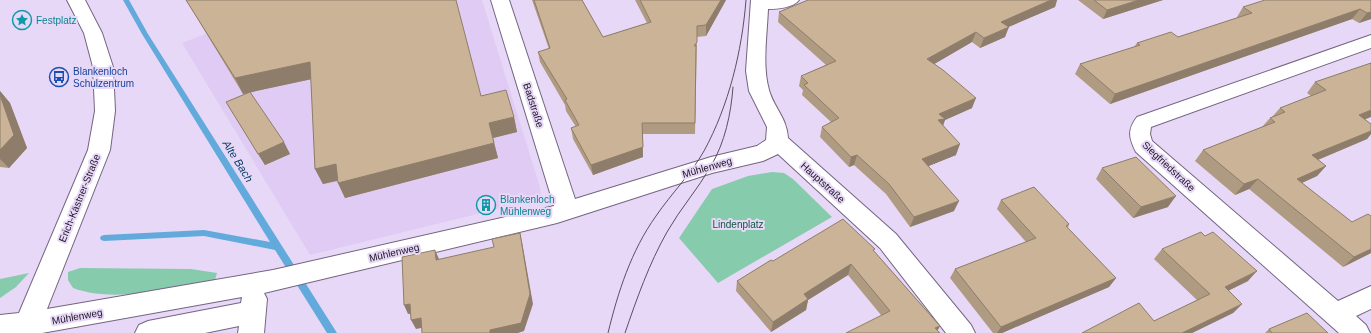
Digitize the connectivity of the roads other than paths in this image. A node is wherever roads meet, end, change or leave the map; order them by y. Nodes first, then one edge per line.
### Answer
1 (76, 0) edge
2 (500, 0) edge
3 (790, 0) edge
4 (761, 2) edge
5 (1371, 41) edge
6 (777, 141) junction
7 (568, 210) junction
8 (264, 282) junction
9 (1371, 297) edge
10 (1336, 314) junction
11 (252, 323) edge
12 (28, 324) junction
13 (0, 328) edge
14 (148, 333) edge
15 (962, 333) edge
16 (1357, 333) edge

1 - 12 street, Erich-Kästner-Straße
2 - 7 street, Badstraße
3 - 4 street
4 - 6 street
5 - 10 street, Siegfriedstraße
6 - 7 street, Mühlenweg
6 - 15 street, Hauptstraße
7 - 8 street, Mühlenweg
8 - 11 street
8 - 12 street, Mühlenweg
9 - 10 street
10 - 16 street, Siegfriedstraße
11 - 14 street
12 - 13 street, Mühlenweg

